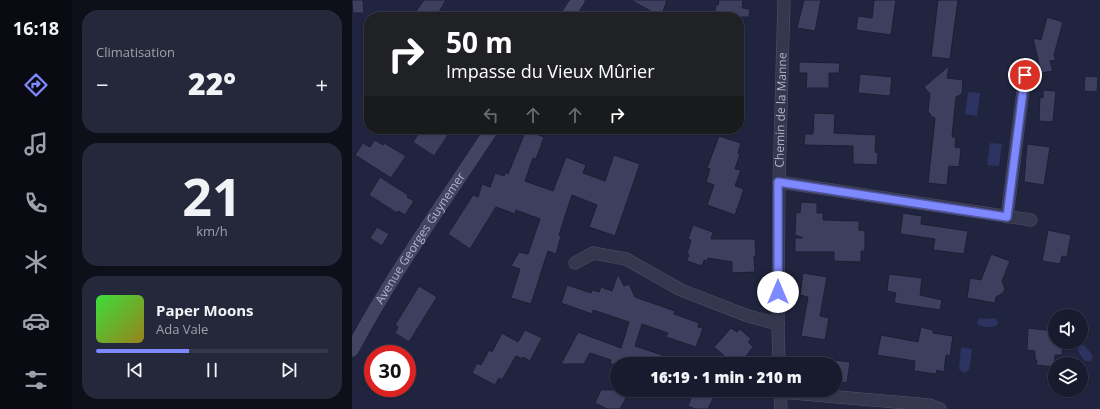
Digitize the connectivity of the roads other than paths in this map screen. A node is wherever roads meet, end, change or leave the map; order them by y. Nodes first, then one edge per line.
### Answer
1 (578, 0) edge
2 (784, 0) edge
3 (570, 12) edge
4 (1025, 75) dead end
5 (489, 134) edge
6 (778, 182) junction
7 (1007, 217) junction
8 (1031, 220) dead end
9 (575, 263) dead end
10 (778, 324) junction
11 (352, 350) edge
12 (779, 357) edge
13 (780, 397) edge
14 (842, 397) edge
15 (781, 409) edge
16 (940, 409) edge

1 - 3 main road
2 - 6 street, Chemin de la Manne
4 - 7 street
5 - 11 main road, Avenue Georges Guynemer
6 - 7 street
6 - 10 street, Chemin de la Manne
7 - 8 street
9 - 10 street
10 - 12 street, Chemin de la Manne
13 - 15 street
14 - 16 street

